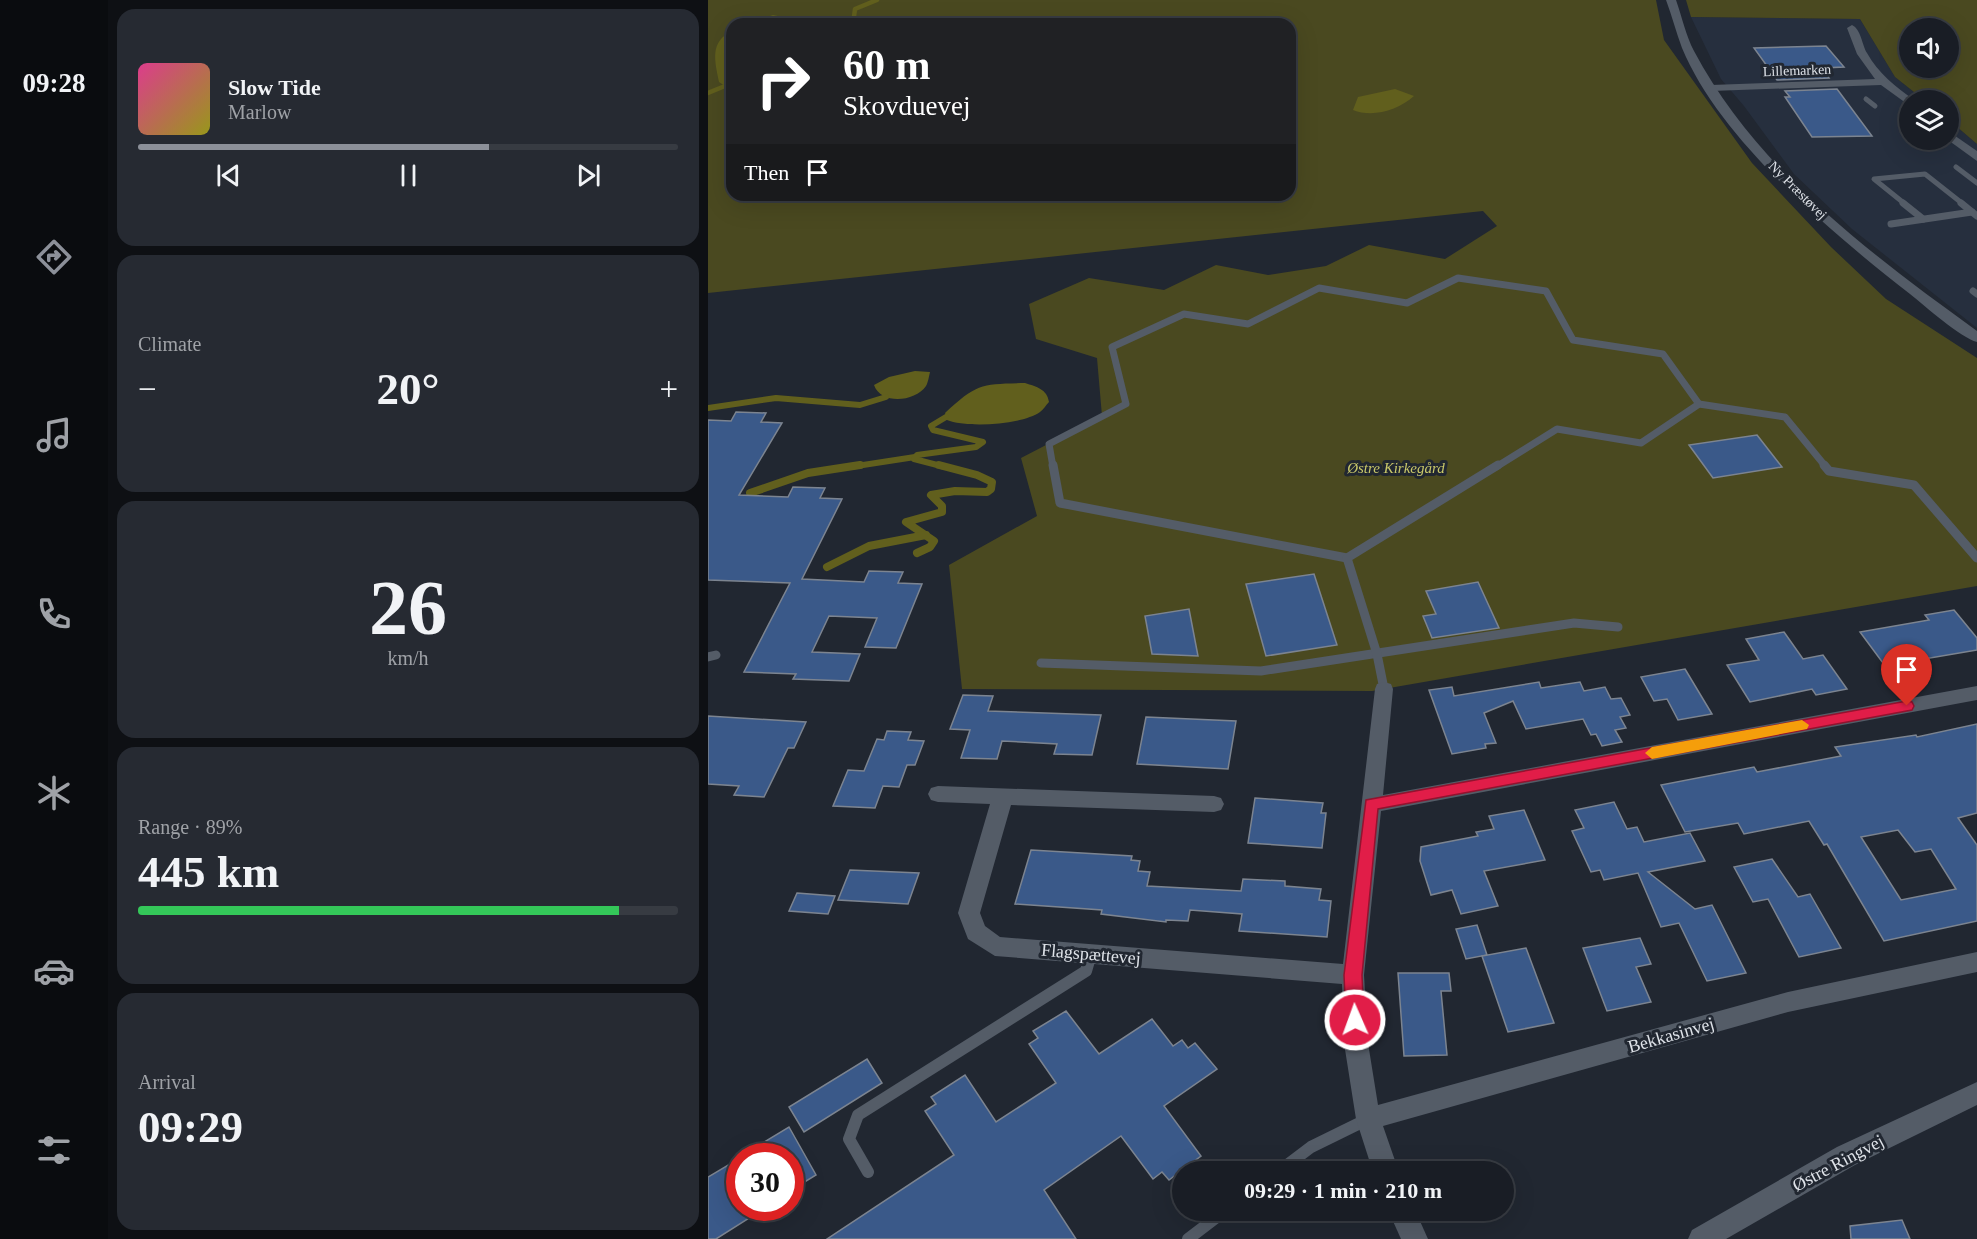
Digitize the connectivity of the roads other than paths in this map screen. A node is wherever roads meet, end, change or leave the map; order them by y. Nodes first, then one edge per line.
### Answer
1 (1671, 0) edge
2 (1852, 28) dead end
3 (1883, 82) junction
4 (1712, 88) junction
5 (1899, 94) edge
6 (1866, 99) dead end
7 (1875, 106) dead end
8 (1959, 143) edge
9 (1977, 157) edge
10 (1956, 167) dead end
11 (1977, 183) edge
12 (1975, 214) edge
13 (1923, 219) junction
14 (1891, 224) dead end
15 (1977, 338) edge
16 (1700, 404) junction
17 (1347, 558) junction
18 (1977, 558) edge
19 (1618, 627) dead end
20 (1377, 654) junction
21 (1041, 663) dead end
22 (1384, 689) joint
23 (1977, 693) edge
24 (938, 794) dead end
25 (1003, 796) junction
26 (1214, 804) dead end
27 (1371, 805) junction
28 (1091, 954) junction
29 (1977, 962) edge
30 (1353, 975) junction
31 (1977, 1093) edge
32 (1368, 1119) junction
33 (1293, 1161) edge
34 (1382, 1161) edge
35 (868, 1172) dead end
36 (1212, 1221) edge
37 (1406, 1221) edge
38 (1188, 1239) edge
39 (1415, 1239) edge
40 (1701, 1239) edge

1 - 4 street, Ny Præstøvej
2 - 3 street
3 - 4 street, Lillemarken
3 - 5 street
4 - 15 street, Ny Præstøvej
6 - 7 lane
8 - 9 street
10 - 11 lane
12 - 13 lane
12 - 13 lane
13 - 14 lane
16 - 17 lane
16 - 17 lane
16 - 18 lane
17 - 20 lane
19 - 20 lane
20 - 21 lane
20 - 22 lane
22 - 27 street
23 - 27 street
24 - 25 street
25 - 26 street
25 - 28 street, Flagspættevej
27 - 30 street
28 - 30 street, Flagspættevej
28 - 35 lane
29 - 32 street, Bekkasinvej
30 - 32 street
31 - 40 street, Østre Ringvej
32 - 33 lane
32 - 34 street
36 - 38 lane
37 - 39 street

